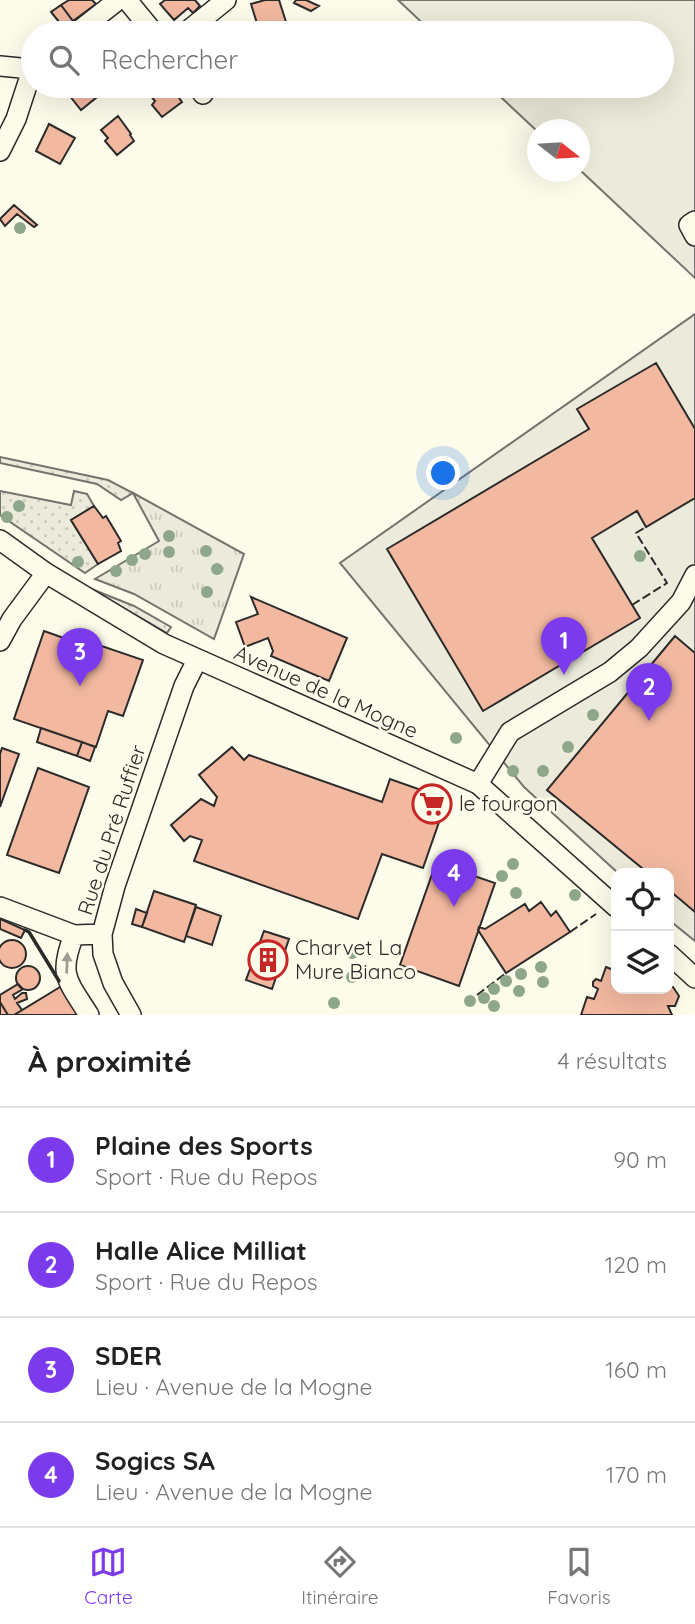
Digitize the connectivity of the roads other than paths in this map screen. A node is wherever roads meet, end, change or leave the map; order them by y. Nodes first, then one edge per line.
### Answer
1 (118, 0) edge
2 (127, 0) edge
3 (226, 0) edge
4 (91, 21) edge
5 (144, 21) edge
6 (199, 21) edge
7 (0, 66) edge
8 (21, 67) edge
9 (23, 98) edge
10 (0, 150) edge
11 (695, 221) edge
12 (695, 236) edge
13 (0, 540) edge
14 (46, 573) junction
15 (695, 575) edge
16 (0, 641) edge
17 (198, 660) junction
18 (478, 784) junction
19 (611, 903) edge
20 (0, 907) edge
21 (102, 934) junction
22 (74, 935) junction
23 (674, 959) edge
24 (695, 978) edge
25 (89, 1015) edge
26 (131, 1015) edge

1 - 4 street
2 - 5 street
3 - 6 street
7 - 8 street
9 - 10 street
11 - 12 street
13 - 14 street, Avenue de la Mogne
14 - 16 street
14 - 17 street, Avenue de la Mogne
15 - 18 street
17 - 18 street, Avenue de la Mogne
17 - 21 street, Rue du Pré Ruffier
18 - 19 street, Avenue de la Mogne
20 - 22 street
21 - 22 street
21 - 26 street, Rue du Pré Ruffier
25 -> 22 street
23 - 24 street

